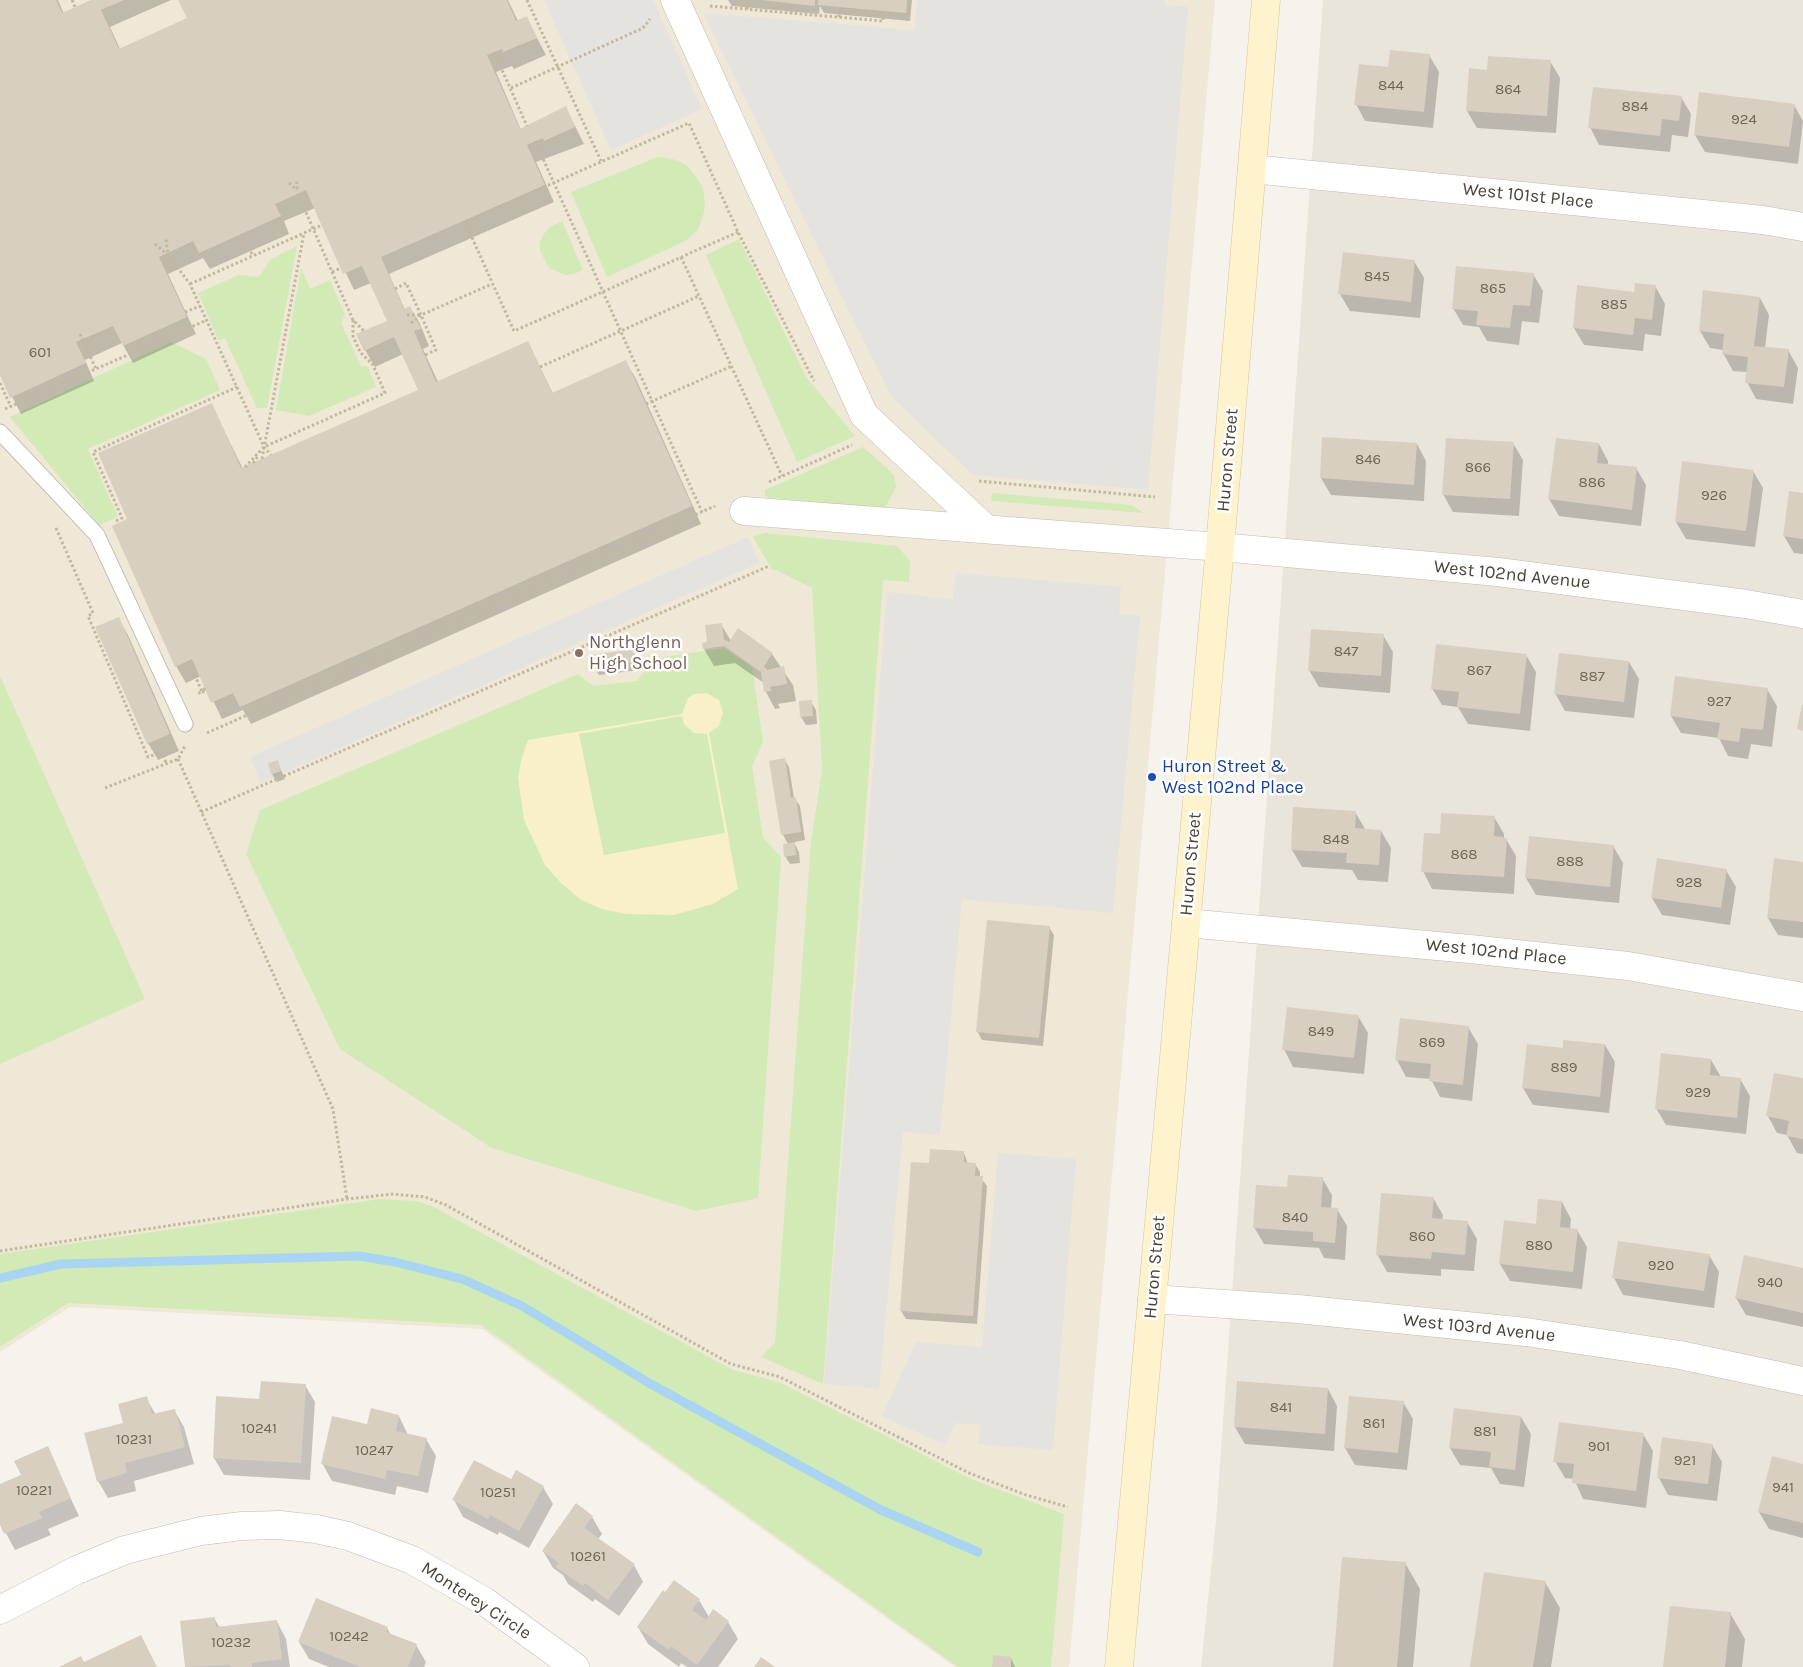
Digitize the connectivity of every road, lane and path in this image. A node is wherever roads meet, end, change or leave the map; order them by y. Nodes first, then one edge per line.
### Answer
1 (72, 0) edge
2 (527, 0) edge
3 (675, 0) edge
4 (748, 0) edge
5 (1266, 0) edge
6 (792, 4) dead end
7 (705, 5) dead end
8 (75, 7) dead end
9 (840, 7) dead end
10 (747, 10) junction
11 (884, 11) dead end
12 (791, 13) junction
13 (839, 18) junction
14 (643, 28) dead end
15 (494, 52) dead end
16 (558, 67) junction
17 (511, 88) junction
18 (527, 126) dead end
19 (535, 142) dead end
20 (601, 161) junction
21 (1252, 169) junction
22 (297, 180) dead end
23 (555, 182) junction
24 (289, 183) dead end
25 (298, 194) dead end
26 (322, 225) dead end
27 (1803, 227) edge
28 (314, 229) junction
29 (304, 233) junction
30 (242, 234) dead end
31 (166, 239) dead end
32 (155, 244) dead end
33 (168, 255) junction
34 (253, 256) junction
35 (681, 256) junction
36 (340, 268) dead end
37 (332, 272) junction
38 (190, 284) junction
39 (492, 284) junction
40 (395, 288) dead end
41 (603, 291) junction
42 (699, 296) junction
43 (200, 306) junction
44 (185, 312) dead end
45 (407, 315) dead end
46 (421, 315) junction
47 (207, 320) junction
48 (353, 320) junction
49 (410, 323) dead end
50 (114, 328) dead end
51 (364, 330) dead end
52 (621, 330) junction
53 (80, 334) dead end
54 (83, 342) junction
55 (370, 348) dead end
56 (425, 355) dead end
57 (373, 365) junction
58 (732, 366) junction
59 (540, 367) dead end
60 (96, 369) junction
61 (0, 383) edge
62 (237, 387) junction
63 (652, 401) junction
64 (646, 404) dead end
65 (11, 407) junction
66 (0, 411) edge
67 (0, 432) edge
68 (859, 442) dead end
69 (264, 447) junction
70 (271, 455) dead end
71 (262, 459) dead end
72 (680, 462) junction
73 (253, 463) dead end
74 (673, 464) dead end
75 (245, 467) dead end
76 (782, 476) junction
77 (971, 480) dead end
78 (765, 484) dead end
79 (1155, 497) dead end
80 (732, 508) joint
81 (702, 512) junction
82 (122, 515) dead end
83 (986, 530) junction
84 (93, 531) junction
85 (605, 545) dead end
86 (1220, 547) junction
87 (609, 554) junction
88 (769, 566) dead end
89 (534, 576) dead end
90 (538, 585) junction
91 (476, 602) dead end
92 (467, 606) dead end
93 (480, 611) junction
94 (1803, 614) edge
95 (471, 615) junction
96 (188, 661) dead end
97 (204, 690) dead end
98 (185, 724) dead end
99 (205, 733) dead end
100 (188, 741) dead end
101 (178, 759) junction
102 (166, 764) junction
103 (105, 788) dead end
104 (201, 812) junction
105 (1186, 923) junction
106 (1803, 997) edge
107 (347, 1199) junction
108 (0, 1251) edge
109 (1152, 1300) junction
110 (1803, 1381) edge
111 (1068, 1507) dead end
112 (0, 1610) edge
113 (575, 1667) edge
114 (1119, 1667) edge

1 - 8 path
2 - 16 path
3 - 83 street
4 - 10 path
5 - 21 main road, Huron Street
6 - 12 path
7 - 10 path
9 - 13 path
10 - 12 path
11 - 13 path
12 - 13 path
14 - 16 path
15 - 17 path
16 - 17 path
16 - 20 path
17 - 18 path
19 - 23 path
20 - 23 path
20 - 35 path
21 - 27 street, West 101st Place
21 - 86 main road, Huron Street
22 - 24 path
23 - 39 path
23 - 41 path
25 - 28 path
26 - 28 path
28 - 29 path
28 - 37 path
29 - 34 path
29 - 69 path
30 - 34 path
31 - 33 path
32 - 33 path
33 - 38 path
34 - 38 path
35 - 41 path
35 - 42 path
36 - 37 path
37 - 48 path
38 - 43 path
39 - 41 path
39 - 46 path
40 - 46 path
41 - 52 path
42 - 52 path
42 - 58 path
43 - 44 path
43 - 47 path
45 - 46 path
46 - 49 path
46 - 56 path
47 - 60 path
47 - 62 path
48 - 51 path
48 - 57 path
50 - 54 path
52 - 59 path
52 - 63 path
53 - 54 path
54 - 60 path
55 - 57 path
57 - 69 path
58 - 63 path
58 - 76 path
60 - 65 path
61 - 65 path
62 - 69 path
62 - 82 path
63 - 64 path
63 - 72 path
65 - 66 path
67 - 84 lane
68 - 76 path
69 - 70 path
69 - 71 path
69 - 73 path
69 - 75 path
72 - 74 path
72 - 81 path
76 - 78 path
77 - 79 path
80 - 81 path
80 - 83 street, West 102nd Avenue
81 - 87 path
83 - 86 street, West 102nd Avenue
84 - 98 lane
84 - 102 path
85 - 87 path
86 - 94 street, West 102nd Avenue
86 - 105 main road, Huron Street
87 - 90 path
88 - 104 path
89 - 90 path
90 - 93 path
91 - 93 path
92 - 95 path
93 - 95 path
95 - 99 path
96 - 97 path
100 - 101 path
101 - 102 path
101 - 104 path
102 - 103 path
104 - 107 path
105 - 106 street, West 102nd Place
105 - 109 main road, Huron Street
107 - 108 path
107 - 111 path
109 - 110 street, West 103rd Avenue
109 - 114 main road, Huron Street
112 - 113 street, Monterey Circle

